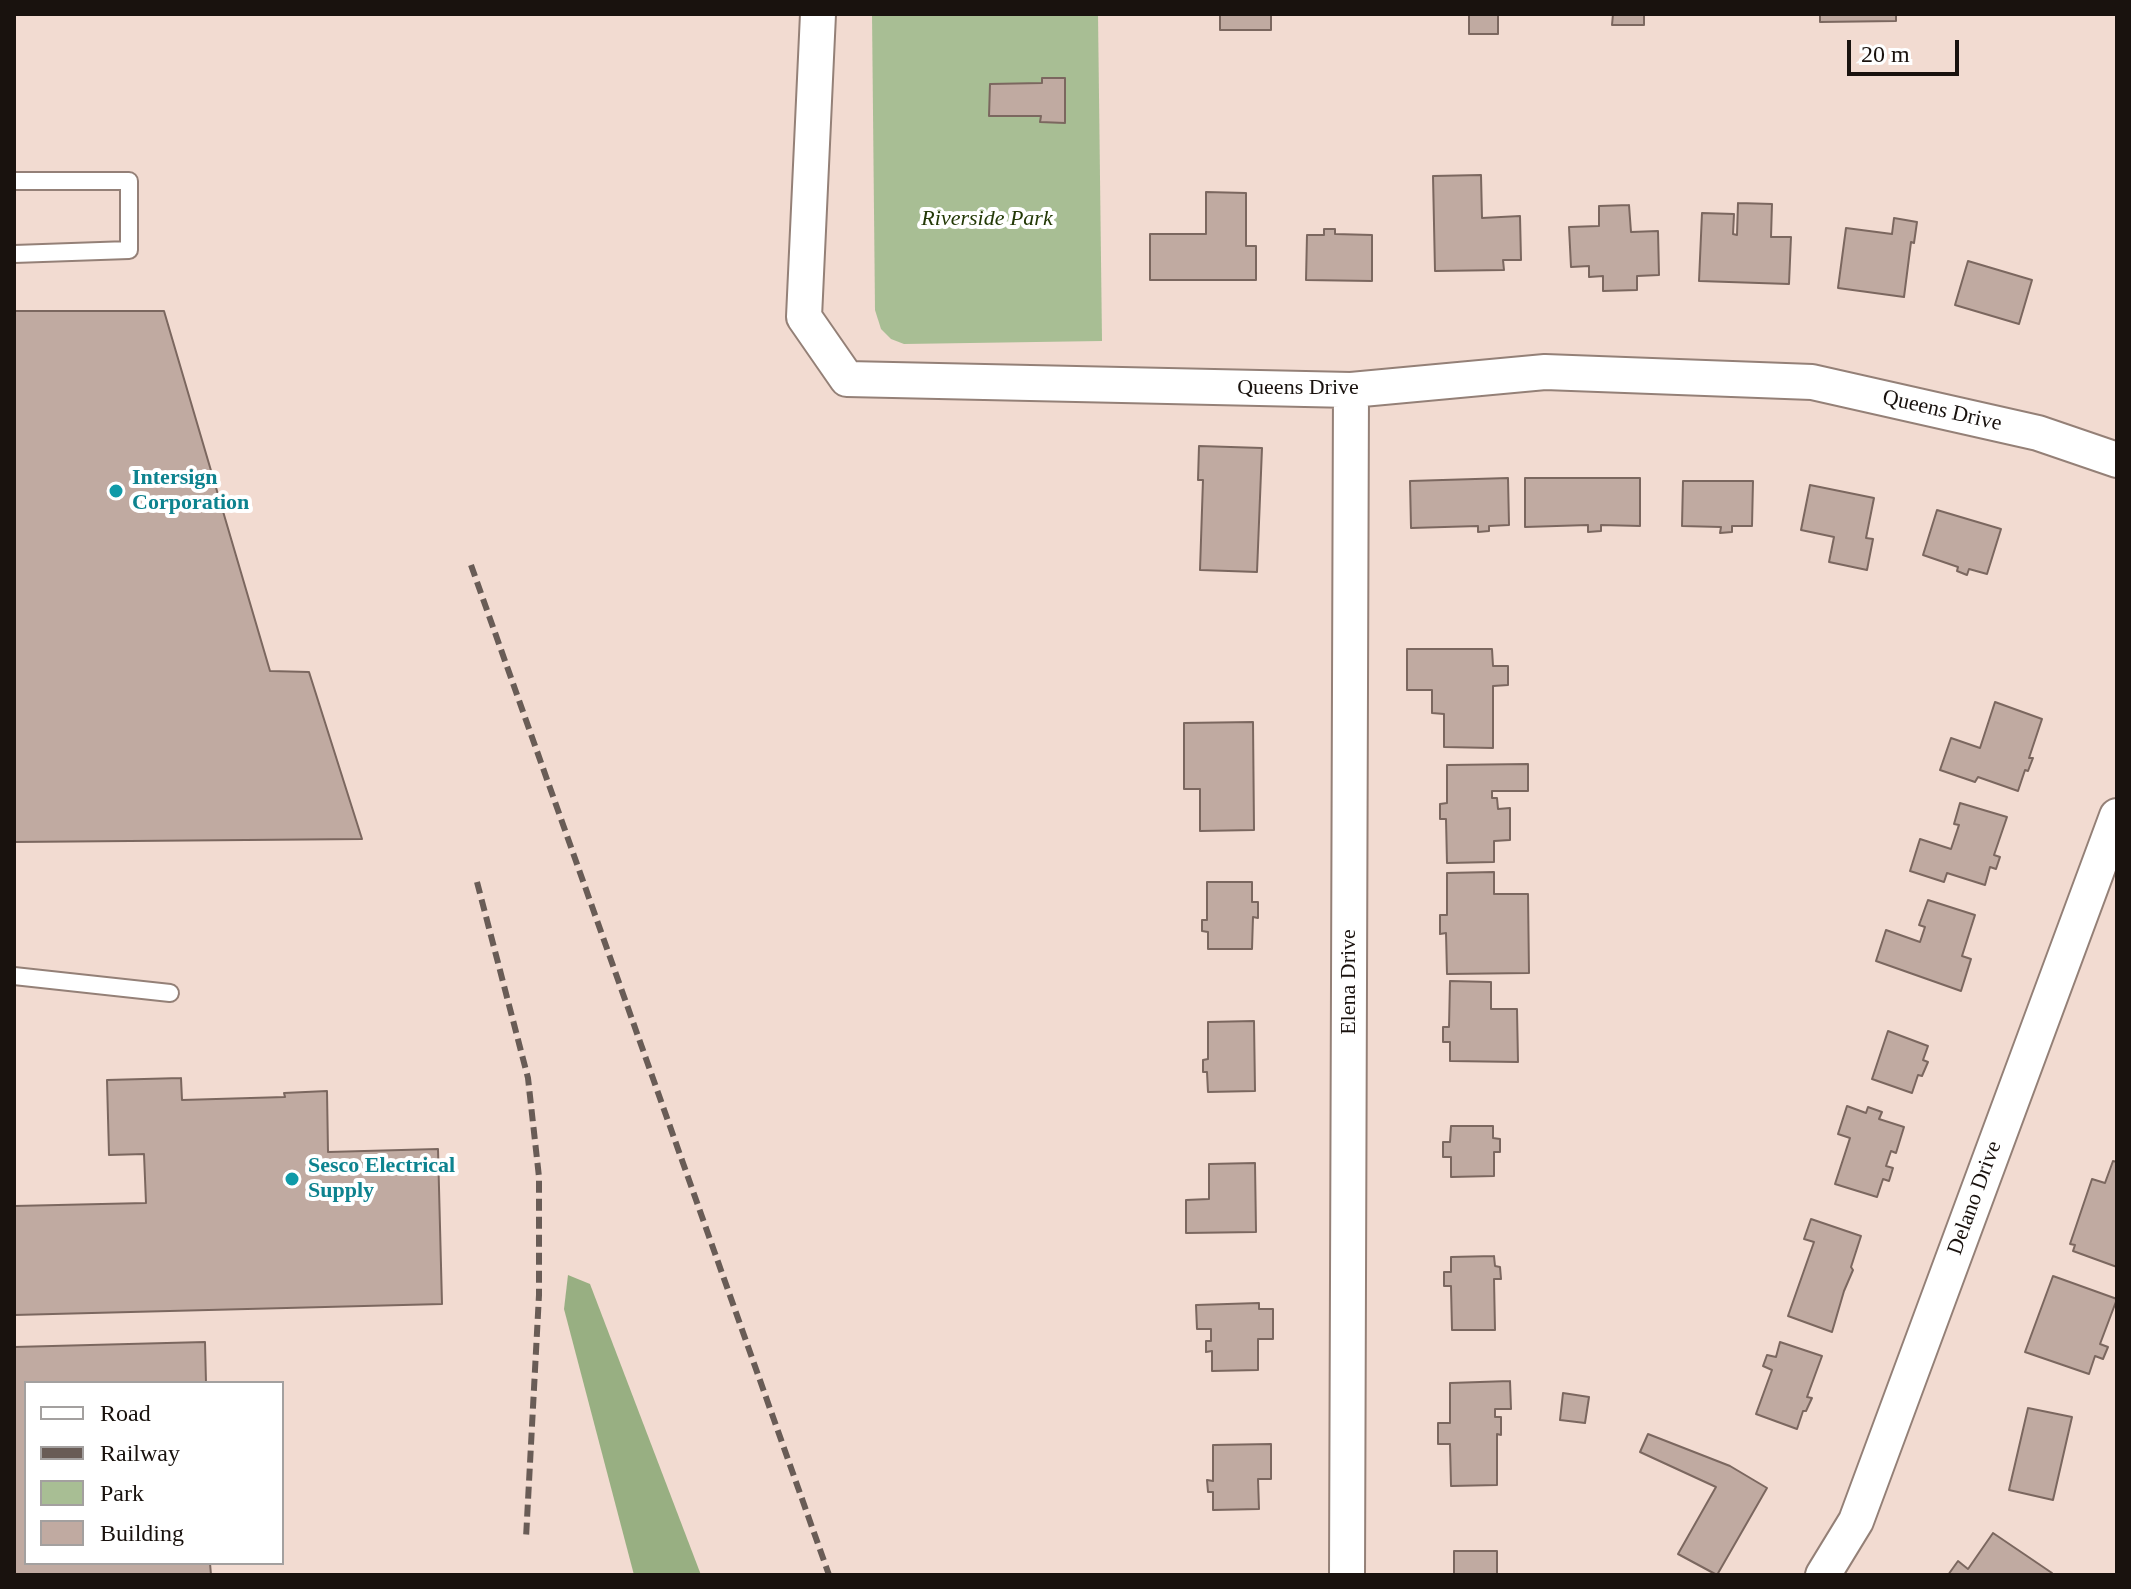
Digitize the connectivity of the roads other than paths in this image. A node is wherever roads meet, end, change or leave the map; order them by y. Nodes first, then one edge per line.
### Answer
1 (818, 14) edge
2 (14, 181) edge
3 (14, 254) edge
4 (1351, 390) junction
5 (2117, 460) edge
6 (2117, 816) edge
7 (14, 976) edge
8 (170, 993) dead end
9 (1347, 1575) edge
10 (1823, 1575) edge

1 - 4 street, Queens Drive
2 - 3 lane
4 - 5 street, Queens Drive
4 - 9 street, Elena Drive
6 - 10 street, Delano Drive
7 - 8 lane

